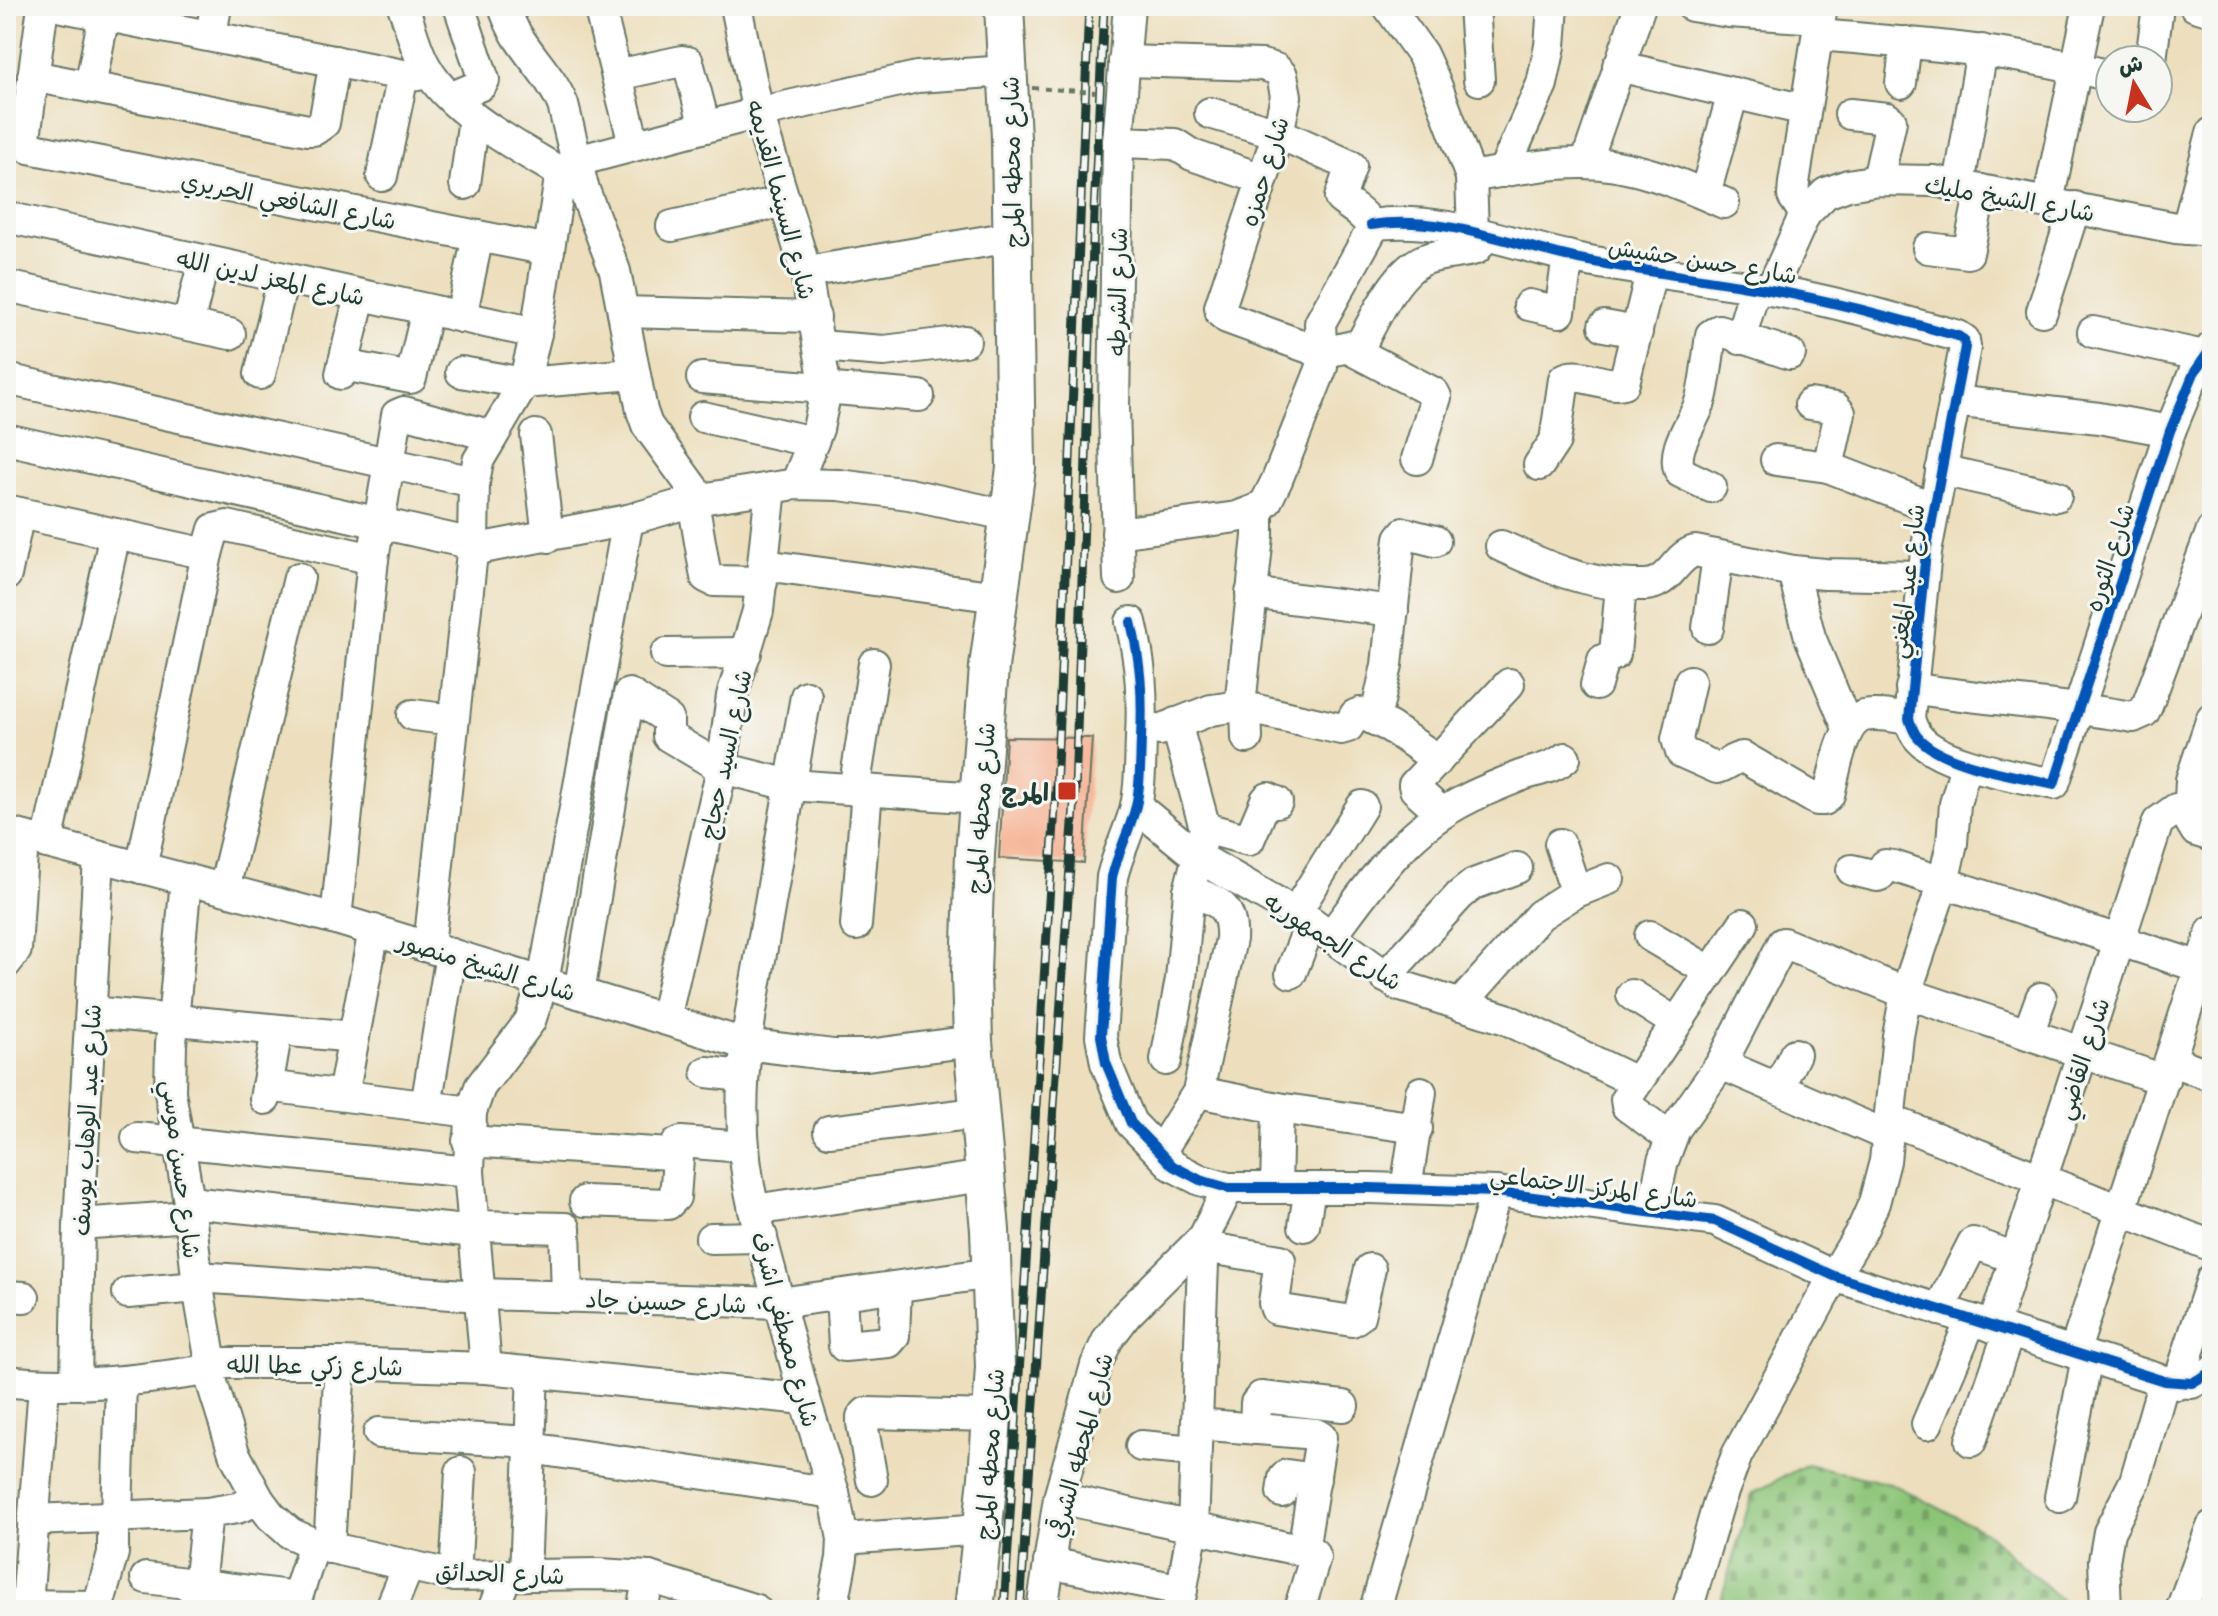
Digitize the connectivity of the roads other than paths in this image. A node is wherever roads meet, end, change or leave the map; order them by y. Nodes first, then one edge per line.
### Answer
1 (43, 6) edge
2 (58, 6) edge
3 (216, 6) edge
4 (403, 6) edge
5 (459, 6) edge
6 (504, 6) edge
7 (599, 6) edge
8 (736, 6) edge
9 (1004, 6) edge
10 (1129, 6) edge
11 (1388, 6) edge
12 (1474, 6) edge
13 (1553, 6) edge
14 (1692, 6) edge
15 (2089, 6) edge
16 (2158, 6) edge
17 (2195, 6) edge
18 (1630, 9) edge
19 (2212, 11) edge
20 (104, 15) junction
21 (1820, 19) edge
22 (211, 36) junction
23 (1906, 42) junction
24 (2153, 44) edge
25 (1982, 50) junction
26 (335, 61) junction
27 (1124, 61) junction
28 (1618, 66) junction
29 (2078, 67) junction
30 (414, 72) junction
31 (2094, 72) edge
32 (617, 75) junction
33 (33, 76) junction
34 (1020, 80) junction
35 (1479, 80) dead end
36 (1901, 83) dead end
37 (90, 87) junction
38 (1733, 93) junction
39 (452, 97) junction
40 (1805, 110) junction
41 (758, 113) junction
42 (1210, 113) dead end
43 (1850, 114) dead end
44 (474, 118) junction
45 (705, 127) junction
46 (1278, 133) junction
47 (2212, 133) edge
48 (1118, 142) junction
49 (634, 144) junction
50 (1586, 163) junction
51 (1503, 172) junction
52 (574, 174) junction
53 (382, 176) dead end
54 (1471, 177) junction
55 (1262, 179) junction
56 (1878, 180) junction
57 (465, 184) dead end
58 (1970, 187) junction
59 (785, 201) junction
60 (2062, 204) junction
61 (1805, 214) junction
62 (6, 217) edge
63 (1371, 225) junction
64 (672, 226) dead end
65 (2199, 230) edge
66 (1479, 234) junction
67 (478, 236) junction
68 (1011, 237) junction
69 (1928, 248) dead end
70 (549, 250) junction
71 (1568, 256) junction
72 (204, 261) junction
73 (806, 272) junction
74 (1651, 273) junction
75 (283, 279) junction
76 (6, 286) edge
77 (1763, 289) junction
78 (360, 296) junction
79 (1529, 305) dead end
80 (427, 310) junction
81 (2042, 311) dead end
82 (623, 312) junction
83 (461, 317) junction
84 (188, 324) junction
85 (1604, 326) dead end
86 (817, 331) junction
87 (1637, 332) junction
88 (2093, 332) dead end
89 (536, 333) junction
90 (230, 334) dead end
91 (1740, 339) junction
92 (965, 341) dead end
93 (1337, 351) junction
94 (2208, 352) edge
95 (1790, 354) dead end
96 (461, 372) dead end
97 (260, 374) dead end
98 (634, 374) junction
99 (702, 378) dead end
100 (6, 379) edge
101 (524, 383) junction
102 (826, 390) junction
103 (919, 396) dead end
104 (1954, 401) junction
105 (1810, 404) dead end
106 (703, 417) dead end
107 (2170, 431) junction
108 (536, 435) dead end
109 (492, 436) junction
110 (6, 439) edge
111 (813, 442) junction
112 (1417, 459) dead end
113 (1776, 460) dead end
114 (388, 462) junction
115 (1539, 465) dead end
116 (1828, 467) junction
117 (1941, 470) junction
118 (474, 482) junction
119 (783, 486) junction
120 (1711, 487) dead end
121 (2056, 496) dead end
122 (697, 500) junction
123 (1934, 508) junction
124 (1258, 509) junction
125 (13, 511) edge
126 (1011, 516) junction
127 (628, 520) junction
128 (377, 522) junction
129 (2212, 530) edge
130 (1117, 533) junction
131 (115, 534) junction
132 (548, 537) junction
133 (1435, 541) dead end
134 (1501, 546) dead end
135 (473, 547) junction
136 (207, 554) junction
137 (1718, 556) junction
138 (373, 559) junction
139 (1793, 571) junction
140 (763, 573) junction
141 (6, 575) edge
142 (1923, 576) junction
143 (299, 578) dead end
144 (1119, 578) dead end
145 (1621, 585) junction
146 (1251, 593) junction
147 (998, 597) junction
148 (1393, 611) junction
149 (1131, 622) dead end
150 (1708, 628) dead end
151 (746, 653) junction
152 (666, 654) dead end
153 (874, 664) dead end
154 (1690, 681) dead end
155 (1509, 684) dead end
156 (1596, 685) dead end
157 (1911, 688) junction
158 (806, 696) dead end
159 (1243, 707) junction
160 (2079, 707) junction
161 (413, 715) dead end
162 (2212, 718) edge
163 (1909, 719) junction
164 (453, 720) junction
165 (1375, 720) junction
166 (1176, 723) junction
167 (1848, 728) junction
168 (1247, 738) dead end
169 (1141, 739) junction
170 (1565, 758) dead end
171 (1438, 760) junction
172 (1966, 765) junction
173 (722, 768) junction
174 (790, 785) junction
175 (860, 790) junction
176 (979, 798) junction
177 (2197, 798) edge
178 (1277, 802) dead end
179 (1136, 806) junction
180 (1362, 806) dead end
181 (1442, 813) junction
182 (2212, 836) edge
183 (25, 838) edge
184 (1202, 842) junction
185 (1560, 844) dead end
186 (99, 857) junction
187 (141, 868) junction
188 (1517, 868) dead end
189 (1852, 870) dead end
190 (186, 879) junction
191 (1609, 879) dead end
192 (1943, 883) junction
193 (224, 889) junction
194 (1189, 891) junction
195 (1576, 892) junction
196 (336, 919) junction
197 (1313, 923) junction
198 (1743, 924) dead end
199 (856, 925) dead end
200 (374, 930) junction
201 (2212, 931) edge
202 (1650, 936) dead end
203 (2119, 940) junction
204 (440, 950) junction
205 (6, 963) edge
206 (2200, 967) junction
207 (1711, 972) junction
208 (1291, 973) dead end
209 (1385, 977) junction
210 (543, 982) junction
211 (579, 993) junction
212 (1906, 993) junction
213 (1632, 995) dead end
214 (2041, 998) dead end
215 (1460, 1005) junction
216 (91, 1012) junction
217 (665, 1019) junction
218 (174, 1020) junction
219 (1676, 1023) junction
220 (277, 1030) junction
221 (2028, 1034) junction
222 (354, 1037) junction
223 (973, 1041) junction
224 (745, 1044) junction
225 (2082, 1053) junction
226 (1795, 1054) dead end
227 (1166, 1060) dead end
228 (1721, 1064) junction
229 (2167, 1070) junction
230 (707, 1072) dead end
231 (742, 1076) junction
232 (2212, 1076) edge
233 (1636, 1082) junction
234 (1778, 1088) junction
235 (1198, 1092) junction
236 (1421, 1092) dead end
237 (343, 1095) junction
238 (426, 1106) junction
239 (1278, 1108) junction
240 (977, 1113) junction
241 (470, 1127) junction
242 (1417, 1128) junction
243 (1889, 1128) junction
244 (829, 1131) dead end
245 (137, 1138) dead end
246 (1671, 1138) junction
247 (178, 1140) junction
248 (743, 1147) junction
249 (1160, 1152) junction
250 (675, 1153) junction
251 (469, 1172) junction
252 (984, 1176) junction
253 (2042, 1181) junction
254 (1228, 1188) junction
255 (1276, 1188) junction
256 (1310, 1188) junction
257 (1406, 1189) junction
258 (1496, 1192) junction
259 (585, 1201) dead end
260 (190, 1209) junction
261 (2121, 1210) junction
262 (1652, 1211) junction
263 (79, 1224) junction
264 (758, 1224) junction
265 (1304, 1226) dead end
266 (475, 1229) junction
267 (711, 1238) dead end
268 (1204, 1242) junction
269 (2212, 1246) edge
270 (2016, 1258) junction
271 (1370, 1269) dead end
272 (992, 1273) junction
273 (1834, 1276) junction
274 (2212, 1279) edge
275 (197, 1282) junction
276 (896, 1287) junction
277 (128, 1293) dead end
278 (481, 1295) junction
279 (841, 1295) junction
280 (567, 1297) junction
281 (779, 1303) junction
282 (1939, 1310) junction
283 (1991, 1326) junction
284 (2081, 1355) junction
285 (340, 1363) junction
286 (209, 1367) junction
287 (486, 1368) junction
288 (2212, 1371) edge
289 (533, 1372) junction
290 (6, 1381) edge
291 (121, 1382) junction
292 (2171, 1382) junction
293 (76, 1384) junction
294 (44, 1386) junction
295 (805, 1399) junction
296 (1343, 1406) dead end
297 (993, 1416) junction
298 (1927, 1424) dead end
299 (1255, 1429) junction
300 (379, 1433) dead end
301 (1196, 1438) junction
302 (1971, 1441) dead end
303 (530, 1445) junction
304 (1141, 1446) dead end
305 (461, 1472) dead end
306 (1315, 1479) junction
307 (872, 1480) dead end
308 (1282, 1492) dead end
309 (834, 1493) junction
310 (2060, 1497) dead end
311 (1059, 1498) junction
312 (259, 1500) junction
313 (207, 1513) junction
314 (115, 1516) junction
315 (33, 1520) junction
316 (2212, 1526) edge
317 (1193, 1527) junction
318 (983, 1529) junction
319 (843, 1539) junction
320 (322, 1546) junction
321 (1303, 1551) junction
322 (1049, 1563) junction
323 (408, 1567) junction
324 (2204, 1569) edge
325 (516, 1575) junction
326 (455, 1576) junction
327 (649, 1577) junction
328 (146, 1578) dead end
329 (196, 1597) edge
330 (1180, 1600) edge
331 (295, 1604) edge
332 (17, 1606) edge
333 (98, 1608) edge
334 (752, 1609) edge
335 (390, 1610) edge
336 (493, 1610) edge
337 (642, 1610) edge
338 (832, 1610) edge
339 (974, 1610) edge
340 (1042, 1610) edge
341 (1299, 1610) edge
342 (1375, 1610) edge
343 (1687, 1610) edge
344 (2106, 1610) edge
345 (2181, 1610) edge

1 - 33 street
2 - 20 street
3 - 22 street
4 - 30 street
5 - 39 street
6 - 52 street
7 - 32 street
8 - 41 street, شارع السينما القديمه
9 - 34 main road, شارع محطه المرج
10 - 27 street, شارع الشرطه
11 - 54 street
12 - 35 street
13 - 51 street
14 - 21 street
15 - 29 street
16 - 24 street
17 - 19 street
18 - 28 street
20 - 22 street
20 - 37 street
21 - 23 street
21 - 40 street
22 - 26 street
23 - 25 street
23 - 36 street
25 - 29 street
25 - 58 street
26 - 30 street
26 - 37 street
27 - 46 street, شارع حمزه
27 - 48 street, شارع الشرطه
28 - 38 street
28 - 50 street
29 - 31 street
29 - 60 street
30 - 39 street
30 - 53 street
32 - 45 street
32 - 49 street
33 - 37 street
33 - 67 street, شارع الشافعي الحريري
34 - 41 street
34 - 68 main road, شارع محطه المرج
38 - 40 street
38 - 50 street
39 - 44 street
40 - 61 street
41 - 45 street
41 - 59 street, شارع السينما القديمه
42 - 46 street
43 - 56 street
44 - 52 street
44 - 57 street
45 - 49 street
46 - 55 street, شارع حمزه
46 - 63 street
47 - 65 street
48 - 55 street
48 - 130 street, شارع الشرطه
49 - 52 street
50 - 51 street
51 - 54 street
52 - 70 street
52 - 82 street
54 - 66 street
55 - 93 street, شارع حمزه
56 - 58 street, شارع الشيخ مليك
56 - 61 street, شارع الشيخ مليك
58 - 60 street, شارع الشيخ مليك
58 - 69 street
59 - 64 street
59 - 73 street, شارع السينما القديمه
60 - 65 street, شارع الشيخ مليك
60 - 81 street
61 - 77 street, شارع الشيخ مليك
62 - 72 street, شارع المعز لدين الله
63 - 66 street, شارع حسن حشيش
63 - 93 street
66 - 71 street, شارع حسن حشيش
66 - 93 street
67 - 70 street, شارع الشافعي الحريري
67 - 83 street
68 - 73 street
68 - 126 main road, شارع محطه المرج
70 - 89 street
71 - 74 street, شارع حسن حشيش
71 - 79 street
72 - 75 street, شارع المعز لدين الله
72 - 84 street
73 - 86 street, شارع السينما القديمه
74 - 77 street, شارع حسن حشيش
74 - 87 street
75 - 78 street, شارع المعز لدين الله
75 - 97 street
76 - 84 street
77 - 91 street, شارع الشيخ مليك
77 - 104 street, شارع حسن حشيش
78 - 80 street, شارع المعز لدين الله
78 - 80 street
80 - 83 street, شارع المعز لدين الله
82 - 86 street
82 - 98 street
83 - 89 street, شارع المعز لدين الله
84 - 90 street
85 - 87 street
86 - 92 street
86 - 102 street, شارع السينما القديمه
87 - 115 street
88 - 94 street
89 - 101 street
91 - 95 street
91 - 120 street
93 - 112 street
93 - 124 street
94 - 107 street, شارع الثوره
96 - 101 street
98 - 101 street
98 - 122 street
99 - 102 street
100 - 114 street
101 - 109 street
102 - 103 street
102 - 111 street, شارع السينما القديمه
104 - 107 street
104 - 117 street, شارع عبد المغني
105 - 116 street
106 - 111 street
107 - 160 street, شارع الثوره
108 - 132 street
109 - 114 street
109 - 118 street
110 - 128 street
111 - 119 street, شارع السينما القديمه
113 - 116 street
114 - 118 street
114 - 128 street
116 - 123 street
117 - 121 street
117 - 123 street, شارع عبد المغني
118 - 135 street
119 - 122 street
119 - 126 street
119 - 140 street, شارع السيد حجاج
122 - 127 street
122 - 140 street
123 - 142 street, شارع عبد المغني
124 - 130 street
124 - 146 street
125 - 131 street
125 - 141 street
126 - 147 main road, شارع محطه المرج
127 - 132 street
127 - 210 street
128 - 135 street
128 - 138 street
129 - 160 street
130 - 144 street, شارع الشرطه
131 - 136 street
131 - 183 street
132 - 135 street
133 - 148 street
134 - 145 street
135 - 164 street
136 - 138 street
136 - 187 street
137 - 139 street
137 - 145 street
137 - 150 street
138 - 196 street
139 - 142 street
139 - 167 street
140 - 147 street
140 - 151 street, شارع السيد حجاج
142 - 157 street, شارع عبد المغني
143 - 193 street
145 - 156 street
146 - 148 street
146 - 159 street
147 - 176 main road, شارع محطه المرج
148 - 165 street
149 - 169 street
151 - 152 street
151 - 173 street, شارع السيد حجاج
153 - 175 street
154 - 167 street
155 - 171 street
157 - 160 street
157 - 163 street, شارع عبد المغني
158 - 174 street, شارع مصطفي اشرف
159 - 165 street
159 - 166 street
159 - 168 street
160 - 172 street, شارع الثوره
161 - 164 street
162 - 177 street
163 - 167 street
163 - 172 street
164 - 204 street
165 - 171 street
166 - 169 street
166 - 184 street
169 - 179 street
170 - 181 street
171 - 181 street
172 - 192 street
173 - 174 street
173 - 211 street
173 - 217 street, شارع السيد حجاج
174 - 175 street
174 - 224 street, شارع مصطفي اشرف
175 - 176 street
175 - 199 street
176 - 223 main road, شارع محطه المرج
177 - 182 street
177 - 203 street, شارع القاضي
178 - 184 street
179 - 184 street, شارع الجمهوريه
179 - 249 street
180 - 197 street
181 - 197 street
183 - 186 street, شارع الشيخ منصور
183 - 205 street
184 - 194 street
184 - 197 street, شارع الجمهوريه
185 - 195 street
186 - 187 street, شارع الشيخ منصور
186 - 216 street, شارع عبد الوهاب يوسف
187 - 190 street, شارع الشيخ منصور
188 - 209 street
189 - 192 street
190 - 193 street, شارع الشيخ منصور
190 - 218 street, شارع حسن موسي
191 - 195 street
192 - 203 street
192 - 212 street
193 - 196 street, شارع الشيخ منصور
194 - 227 street
194 - 235 street
195 - 215 street
196 - 200 street, شارع الشيخ منصور
197 - 208 street
197 - 209 street, شارع الجمهوريه
198 - 207 street
200 - 204 street, شارع الشيخ منصور
200 - 222 street
201 - 206 street
202 - 207 street
203 - 206 street
203 - 225 street, شارع القاضي
204 - 210 street, شارع الشيخ منصور
204 - 238 street
206 - 229 street
207 - 219 street
209 - 215 street, شارع الجمهوريه
210 - 211 street, شارع الشيخ منصور
210 - 241 street
211 - 217 street, شارع الشيخ منصور
212 - 221 street
212 - 228 street
212 - 243 street
213 - 219 street
214 - 221 street
215 - 233 street, شارع الجمهوريه
216 - 218 street
216 - 263 street, شارع عبد الوهاب يوسف
217 - 224 street, شارع الشيخ منصور
218 - 220 street
218 - 247 street, شارع حسن موسي
219 - 233 street
220 - 222 street
220 - 237 street
221 - 225 street
222 - 237 street
223 - 224 street, شارع الشيخ منصور
223 - 240 main road, شارع محطه المرج
224 - 231 street, شارع مصطفي اشرف
225 - 229 street
225 - 253 street, شارع القاضي
226 - 234 street
228 - 234 street
228 - 246 street
229 - 232 street
229 - 261 street
230 - 231 street
231 - 248 street, شارع مصطفي اشرف
233 - 246 street
234 - 243 street
235 - 239 street
235 - 249 street
236 - 242 street
237 - 238 street
238 - 241 street
239 - 242 street
239 - 255 street
240 - 244 street
240 - 252 main road, شارع محطه المرج
241 - 250 street
241 - 251 street
242 - 257 street
243 - 253 street
243 - 273 street
245 - 247 street
246 - 262 street
247 - 251 street
247 - 260 street, شارع حسن موسي
248 - 250 street
248 - 264 street, شارع مصطفي اشرف
249 - 254 street
250 - 259 street
251 - 266 street
252 - 264 street
252 - 272 main road, شارع محطه المرج
253 - 261 street
253 - 270 street, شارع القاضي
254 - 255 street, شارع المركز الاجتماعي
254 - 268 street, شارع المحطه الشرقي
255 - 256 street, شارع المركز الاجتماعي
256 - 257 street, شارع المركز الاجتماعي
256 - 265 street
257 - 258 street, شارع المركز الاجتماعي
258 - 262 street, شارع المركز الاجتماعي
258 - 342 street
260 - 263 street
260 - 266 street
260 - 275 street, شارع حسن موسي
261 - 269 street
261 - 284 street
262 - 273 street, شارع المركز الاجتماعي
263 - 293 street, شارع عبد الوهاب يوسف
264 - 267 street
264 - 281 street, شارع مصطفي اشرف
266 - 278 street
266 - 280 street
268 - 271 street
268 - 301 street
268 - 311 street, شارع المحطه الشرقي
270 - 282 street
270 - 283 street, شارع القاضي
272 - 276 street, شارع حسين جاد
272 - 297 main road, شارع محطه المرج
273 - 282 street, شارع المركز الاجتماعي
273 - 343 street
274 - 292 street
275 - 277 street, شارع حسين جاد
275 - 278 street, شارع حسين جاد
275 - 286 street, شارع حسن موسي
276 - 279 street, شارع حسين جاد
276 - 279 street
278 - 280 street, شارع حسين جاد
278 - 287 street
279 - 281 street, شارع حسين جاد
280 - 281 street, شارع حسين جاد
281 - 295 street, شارع مصطفي اشرف
282 - 283 street, شارع المركز الاجتماعي
283 - 284 street, شارع المركز الاجتماعي
283 - 298 street
283 - 302 street
284 - 292 street, شارع المركز الاجتماعي
284 - 310 street
285 - 286 street, شارع زكي عطا الله
285 - 287 street, شارع زكي عطا الله
285 - 320 street
286 - 291 street, شارع زكي عطا الله
286 - 312 street, شارع الحدائق
287 - 289 street, شارع زكي عطا الله
288 - 292 street
289 - 295 street, شارع زكي عطا الله
289 - 303 street
290 - 294 street, شارع زكي عطا الله
291 - 293 street, شارع زكي عطا الله
291 - 314 street
292 - 344 street
293 - 294 street, شارع زكي عطا الله
294 - 315 street
295 - 309 street, شارع مصطفي اشرف
296 - 299 street
297 - 307 street
297 - 318 main road, شارع محطه المرج
299 - 301 street
299 - 306 street
300 - 303 street
301 - 304 street
301 - 317 street
303 - 309 street
303 - 325 street
305 - 326 street
306 - 308 street
306 - 321 street
309 - 319 street, شارع مصطفي اشرف
311 - 317 street
311 - 322 street, شارع المحطه الشرقي
312 - 313 street
312 - 320 street, شارع الحدائق
313 - 314 street
313 - 329 street
314 - 315 street
314 - 333 street
315 - 332 street
316 - 324 street
317 - 321 street
317 - 330 street
318 - 319 street
318 - 339 main road, شارع محطه المرج
319 - 338 street, شارع مصطفي اشرف
320 - 323 street, شارع الحدائق
320 - 331 street
321 - 341 street
322 - 330 street
322 - 340 street, شارع المحطه الشرقي
323 - 326 street, شارع الحدائق
323 - 335 street
324 - 345 street
325 - 326 street, شارع الحدائق
325 - 327 street, شارع الحدائق
325 - 336 street
327 - 334 street, شارع الحدائق
327 - 337 street
328 - 329 street
329 - 331 street
332 - 333 street

